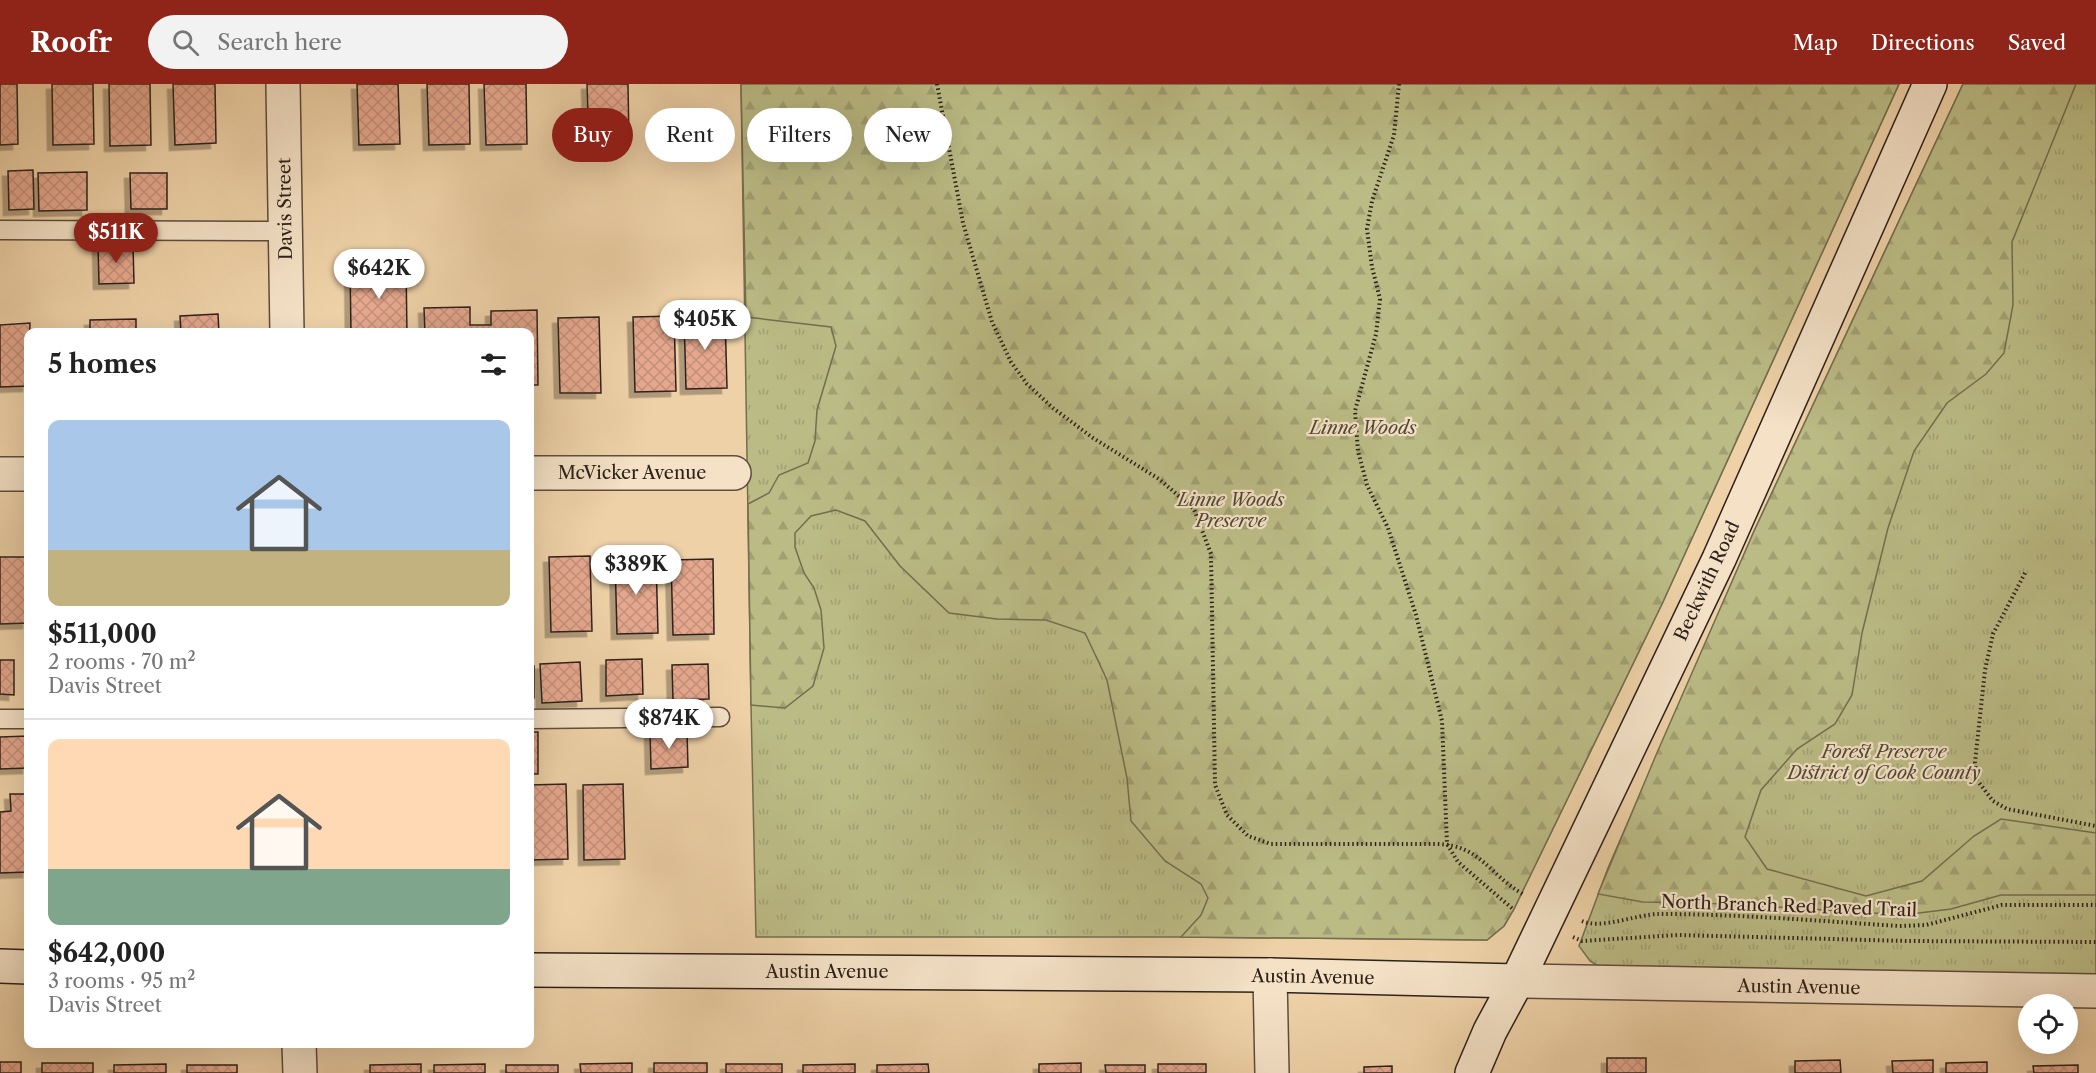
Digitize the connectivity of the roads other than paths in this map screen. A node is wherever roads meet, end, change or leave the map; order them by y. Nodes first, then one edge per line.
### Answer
1 (283, 84) edge
2 (1930, 84) edge
3 (0, 230) edge
4 (286, 231) junction
5 (287, 328) edge
6 (534, 473) edge
7 (734, 473) dead end
8 (0, 474) edge
9 (24, 474) edge
10 (720, 717) dead end
11 (0, 719) edge
12 (24, 719) edge
13 (534, 719) edge
14 (0, 966) edge
15 (24, 967) edge
16 (534, 970) edge
17 (1270, 975) junction
18 (1517, 981) junction
19 (2096, 991) edge
20 (299, 1048) edge
21 (300, 1073) edge
22 (1272, 1073) edge
23 (1472, 1073) edge

1 - 4 street, Davis Street
2 - 18 street, Beckwith Road
3 - 4 lane
4 - 5 street, Davis Street
6 - 7 street, McVicker Avenue
8 - 9 street
10 - 13 lane
11 - 12 lane
14 - 15 street
16 - 17 street, Austin Avenue
17 - 18 street, Austin Avenue
17 - 22 street
18 - 19 street, Austin Avenue
18 - 23 street, Beckwith Road
20 - 21 street

